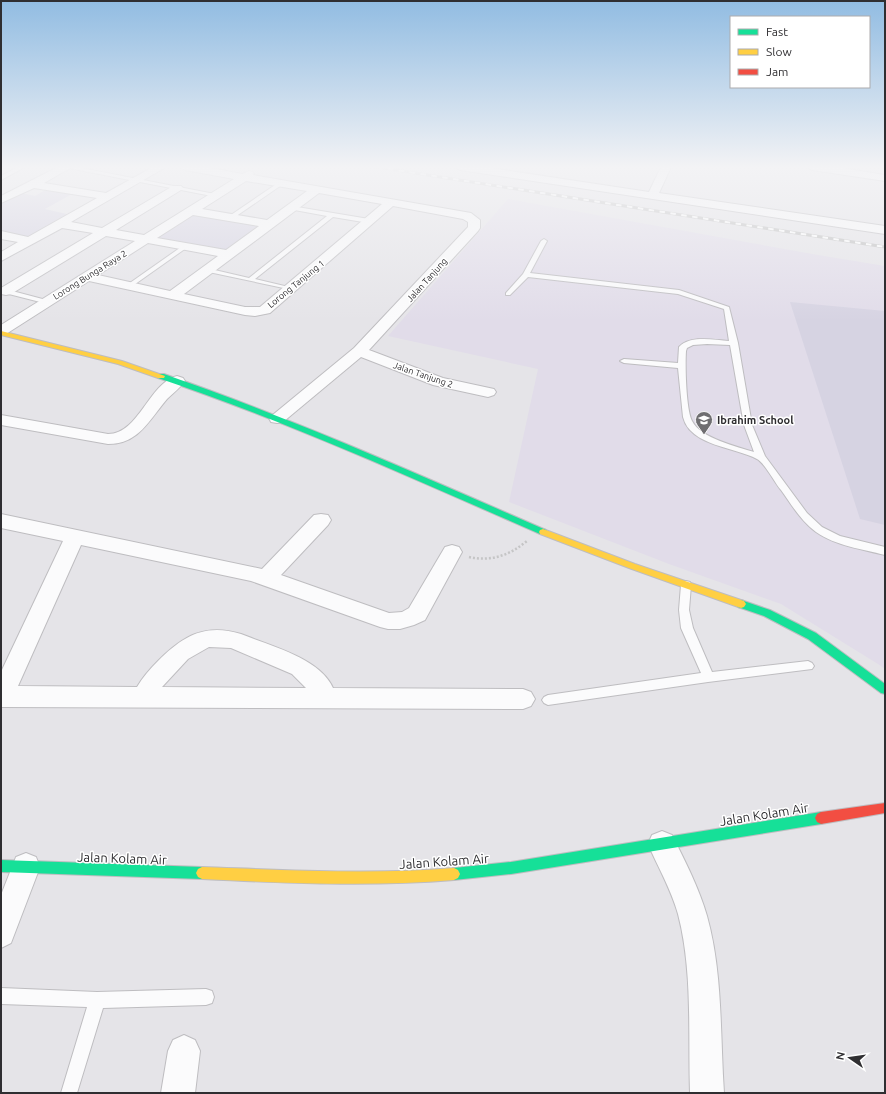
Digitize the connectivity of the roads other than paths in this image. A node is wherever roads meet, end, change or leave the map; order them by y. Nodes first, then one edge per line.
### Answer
1 (71, 218) edge
2 (126, 218) edge
3 (180, 218) edge
4 (230, 218) edge
5 (277, 218) edge
6 (326, 218) edge
7 (353, 218) edge
8 (372, 218) edge
9 (470, 218) edge
10 (805, 218) edge
11 (369, 221) junction
12 (61, 224) junction
13 (269, 224) junction
14 (885, 230) edge
15 (104, 231) junction
16 (1, 235) edge
17 (146, 239) junction
18 (29, 241) junction
19 (544, 241) dead end
20 (186, 246) junction
21 (228, 254) junction
22 (1, 257) edge
23 (206, 270) junction
24 (526, 276) junction
25 (87, 277) junction
26 (250, 280) junction
27 (129, 286) junction
28 (290, 289) junction
29 (3, 290) edge
30 (508, 294) dead end
31 (172, 296) junction
32 (48, 302) junction
33 (1, 332) edge
34 (734, 343) junction
35 (359, 351) junction
36 (624, 361) dead end
37 (681, 366) junction
38 (177, 381) junction
39 (488, 392) dead end
40 (277, 418) junction
41 (1, 420) edge
42 (760, 457) junction
43 (321, 520) dead end
44 (1, 521) edge
45 (74, 536) junction
46 (885, 551) edge
47 (452, 552) road end
48 (267, 577) junction
49 (686, 585) junction
50 (808, 666) dead end
51 (708, 677) junction
52 (884, 690) edge
53 (1, 696) edge
54 (144, 696) junction
55 (325, 698) junction
56 (523, 699) dead end
57 (548, 700) dead end
58 (885, 808) edge
59 (662, 844) junction
60 (14, 867) edge
61 (2, 927) edge
62 (1, 996) edge
63 (206, 997) dead end
64 (97, 1000) junction
65 (184, 1051) dead end
66 (70, 1093) edge
67 (178, 1093) edge
68 (707, 1093) edge

1 - 12 street
2 - 15 street
3 - 17 street, Lorong Bunga Raya 2
4 - 13 street
5 - 13 street
6 - 26 lane
7 - 11 lane
8 - 11 street, Lorong Tanjung 1
9 - 35 street, Jalan Tanjung
10 - 14 street
11 - 28 street, Lorong Tanjung 1
12 - 15 street
12 - 18 street
13 - 21 street
15 - 17 street
15 - 29 street
16 - 18 street
17 - 20 street
17 - 25 street, Lorong Bunga Raya 2
18 - 22 street
19 - 24 lane
20 - 21 street
20 - 27 lane
21 - 23 street
23 - 26 lane
23 - 31 street
24 - 30 lane
24 - 34 lane
25 - 27 street, Lorong Tanjung 1
25 - 32 street, Lorong Bunga Raya 2
26 - 28 lane
27 - 31 street, Lorong Tanjung 1
28 - 31 street, Lorong Tanjung 1
29 - 32 lane
32 - 33 street, Lorong Bunga Raya 2
33 - 38 street
34 - 37 lane
34 - 42 lane
35 - 39 street, Jalan Tanjung 2
35 - 40 street, Jalan Tanjung
36 - 37 lane
37 - 42 lane
38 - 40 street
38 - 41 street
40 - 49 street
42 - 46 lane
43 - 48 street
44 - 45 street
45 - 48 street
45 - 53 street
47 - 48 street
49 - 51 lane
49 - 52 street
50 - 51 lane
51 - 57 lane
53 - 54 street
54 - 55 street
54 - 55 street
55 - 56 street
58 - 59 street, Jalan Kolam Air
59 - 60 street, Jalan Kolam Air
59 - 68 street
60 - 61 street
62 - 64 lane
63 - 64 lane
64 - 66 lane
65 - 67 street

